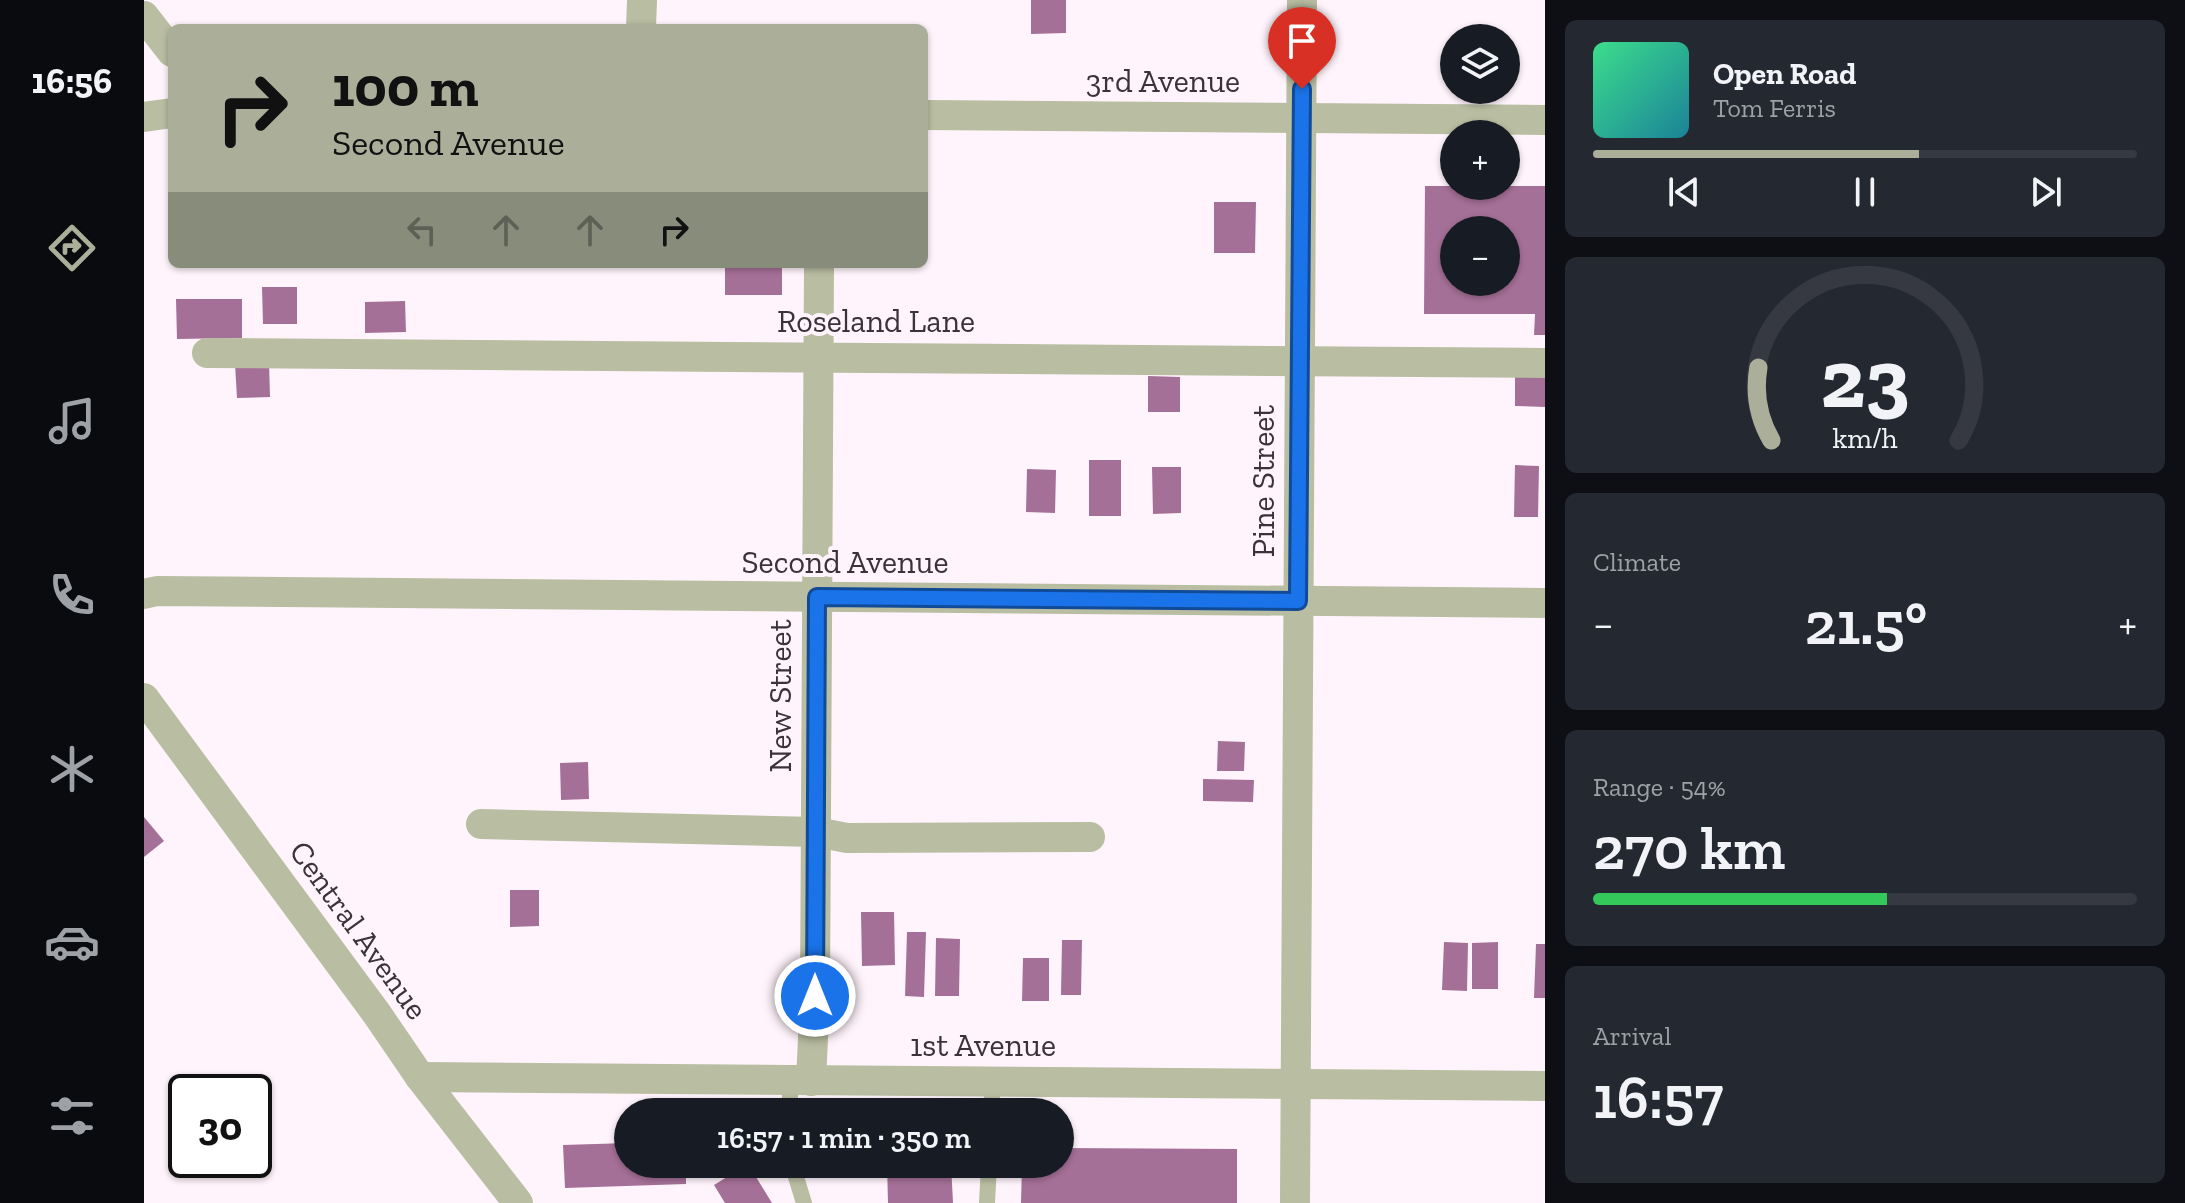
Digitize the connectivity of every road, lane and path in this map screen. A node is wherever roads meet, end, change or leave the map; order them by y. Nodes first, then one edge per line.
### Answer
1 (642, 0) edge
2 (1302, 0) edge
3 (144, 16) edge
4 (641, 24) edge
5 (168, 47) edge
6 (168, 114) edge
7 (928, 115) edge
8 (144, 117) edge
9 (1301, 118) junction
10 (1545, 120) edge
11 (819, 268) edge
12 (207, 353) dead end
13 (818, 357) junction
14 (1300, 361) junction
15 (1545, 363) edge
16 (144, 594) edge
17 (817, 597) junction
18 (1298, 601) junction
19 (1545, 603) edge
20 (144, 698) edge
21 (481, 824) dead end
22 (816, 832) junction
23 (1090, 837) dead end
24 (420, 1077) junction
25 (800, 1080) junction
26 (993, 1081) junction
27 (1296, 1084) junction
28 (1545, 1086) edge
29 (794, 1098) edge
30 (992, 1098) edge
31 (796, 1178) edge
32 (988, 1178) edge
33 (518, 1203) edge
34 (804, 1203) edge
35 (987, 1203) edge
36 (1295, 1203) edge

1 - 4 street
2 - 9 street, Pine Street
3 - 5 street
6 - 8 street
7 - 9 street, 3rd Avenue
9 - 10 street, 3rd Avenue
9 - 14 street, Pine Street
11 - 13 street, New Street
12 - 13 street, Roseland Lane
13 - 14 street, Roseland Lane
13 - 17 street, New Street
14 - 15 street, Roseland Lane
14 - 18 street, Pine Street
16 - 17 street, Second Avenue
17 - 18 street, Second Avenue
17 - 22 street, New Street
18 - 19 street, Second Avenue
18 - 27 street, Pine Street
20 - 24 street, Central Avenue
21 - 22 street
22 - 23 street
22 - 25 street, New Street
24 - 25 street, 1st Avenue
24 - 33 street, Central Avenue
25 - 26 street, 1st Avenue
25 - 29 lane
26 - 27 street, 1st Avenue
26 - 30 lane
27 - 28 street, 1st Avenue
27 - 36 street, Pine Street
31 - 34 lane
32 - 35 lane

